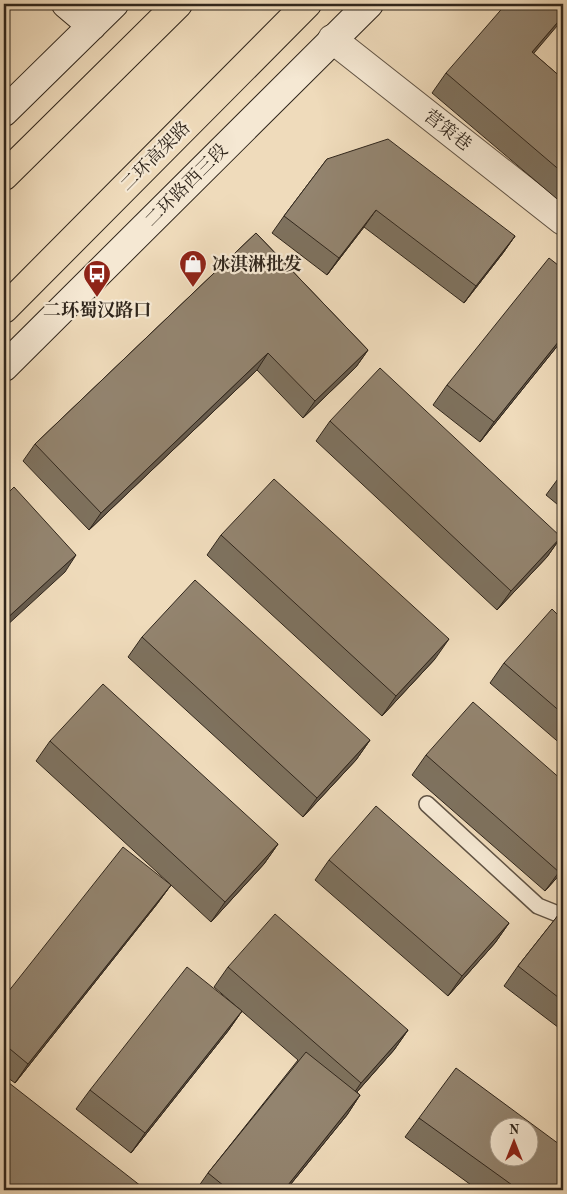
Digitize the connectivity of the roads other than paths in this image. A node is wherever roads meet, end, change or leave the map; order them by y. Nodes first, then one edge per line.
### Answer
1 (66, 4) edge
2 (114, 4) edge
3 (178, 4) edge
4 (307, 4) edge
5 (369, 4) edge
6 (92, 26) junction
7 (332, 39) junction
8 (4, 112) edge
9 (4, 176) edge
10 (563, 221) edge
11 (4, 309) edge
12 (4, 367) edge
13 (427, 804) dead end
14 (563, 916) edge

1 - 6 main road
2 - 6 main road
3 - 9 highway
4 - 11 highway, 二环高架路
5 - 7 main road, 二环路西三段
6 - 8 main road
7 - 10 main road, 营策巷
7 - 12 main road, 二环路西三段
13 - 14 lane

